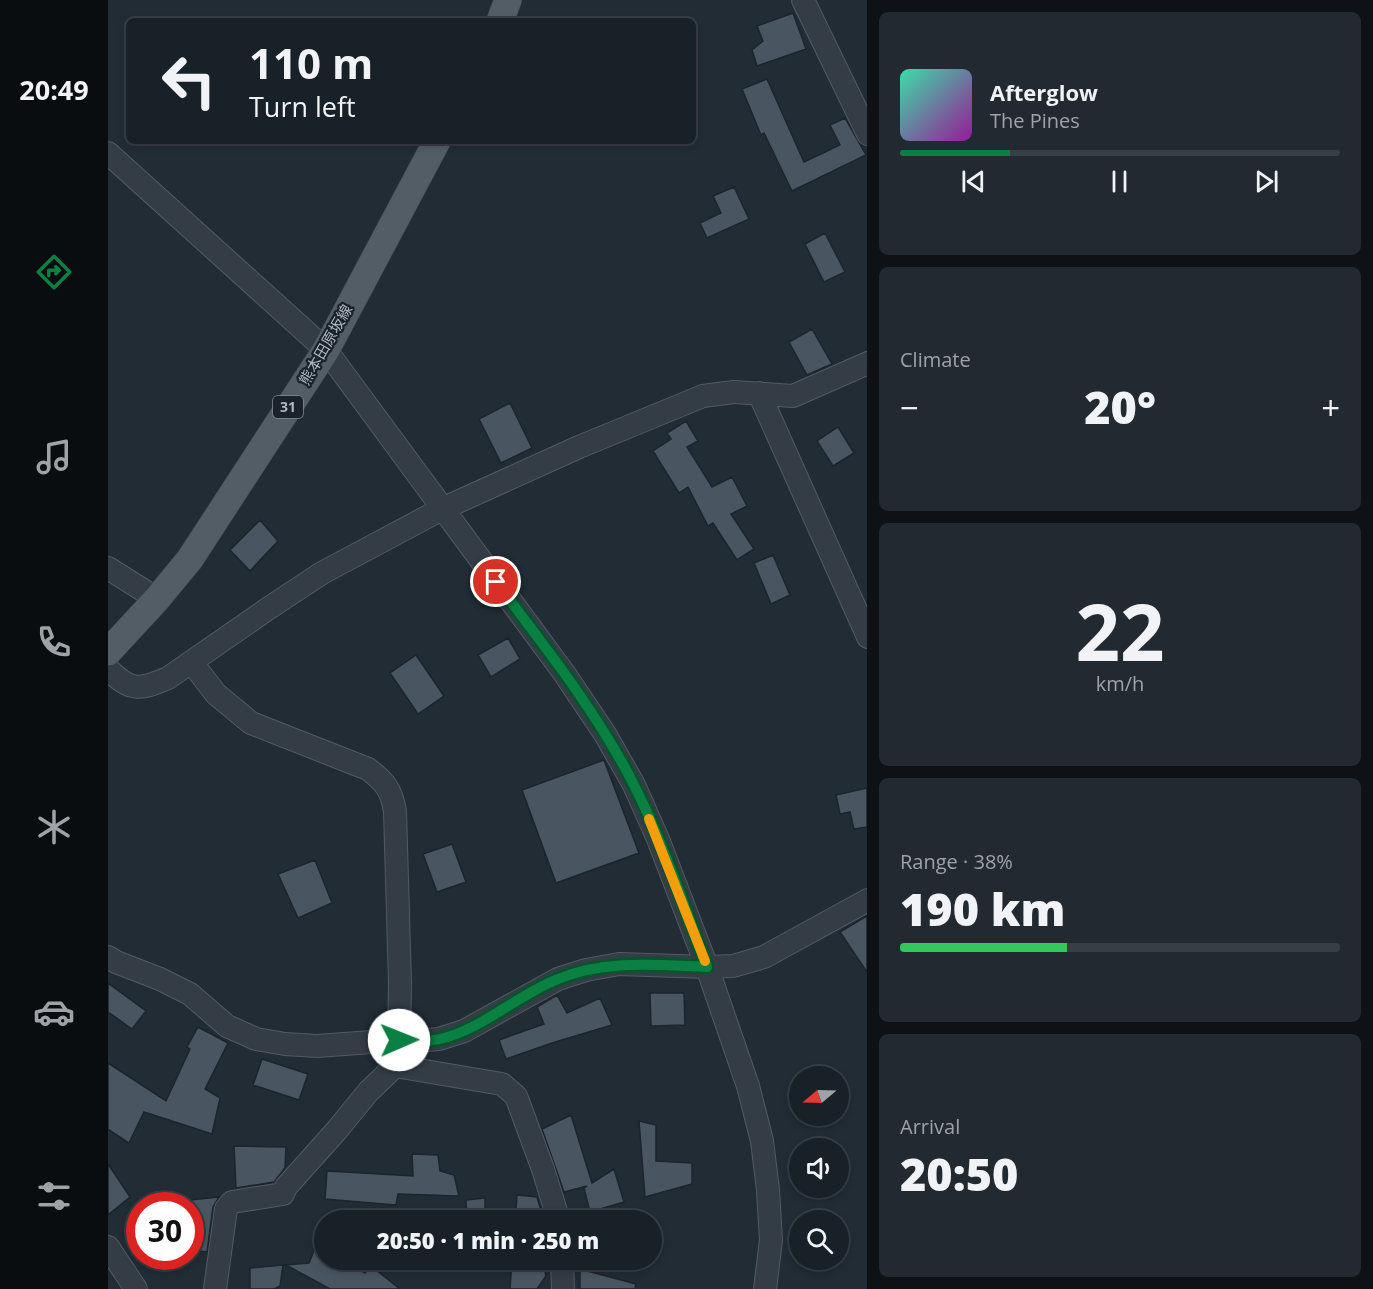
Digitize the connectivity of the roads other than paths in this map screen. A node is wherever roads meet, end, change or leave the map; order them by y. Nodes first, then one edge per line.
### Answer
1 (508, 0) edge
2 (803, 0) edge
3 (501, 18) edge
4 (867, 134) edge
5 (435, 144) edge
6 (108, 153) edge
7 (326, 350) junction
8 (867, 363) edge
9 (759, 393) junction
10 (442, 509) junction
11 (108, 568) edge
12 (157, 599) junction
13 (867, 637) edge
14 (108, 652) edge
15 (192, 663) junction
16 (108, 669) edge
17 (867, 900) edge
18 (108, 957) edge
19 (707, 967) junction
20 (399, 1040) junction
21 (395, 1066) junction
22 (556, 1210) edge
23 (108, 1247) edge
24 (562, 1270) edge
25 (136, 1289) edge
26 (215, 1289) edge
27 (563, 1289) edge
28 (765, 1289) edge

1 - 3 main road
2 - 4 street
5 - 7 main road, 熊本田原坂線 / 31
6 - 7 street
7 - 10 street
7 - 12 main road, 熊本田原坂線 / 31
8 - 9 street
9 - 10 street
9 - 13 street
10 - 15 street
10 - 19 street
11 - 12 street
12 - 14 main road, 熊本田原坂線 / 31
15 - 16 street
15 - 20 street
17 - 19 street
18 - 20 street
19 - 20 street
19 - 28 street
20 - 21 street
21 - 22 street
21 - 26 street
23 - 25 street
24 - 27 street

